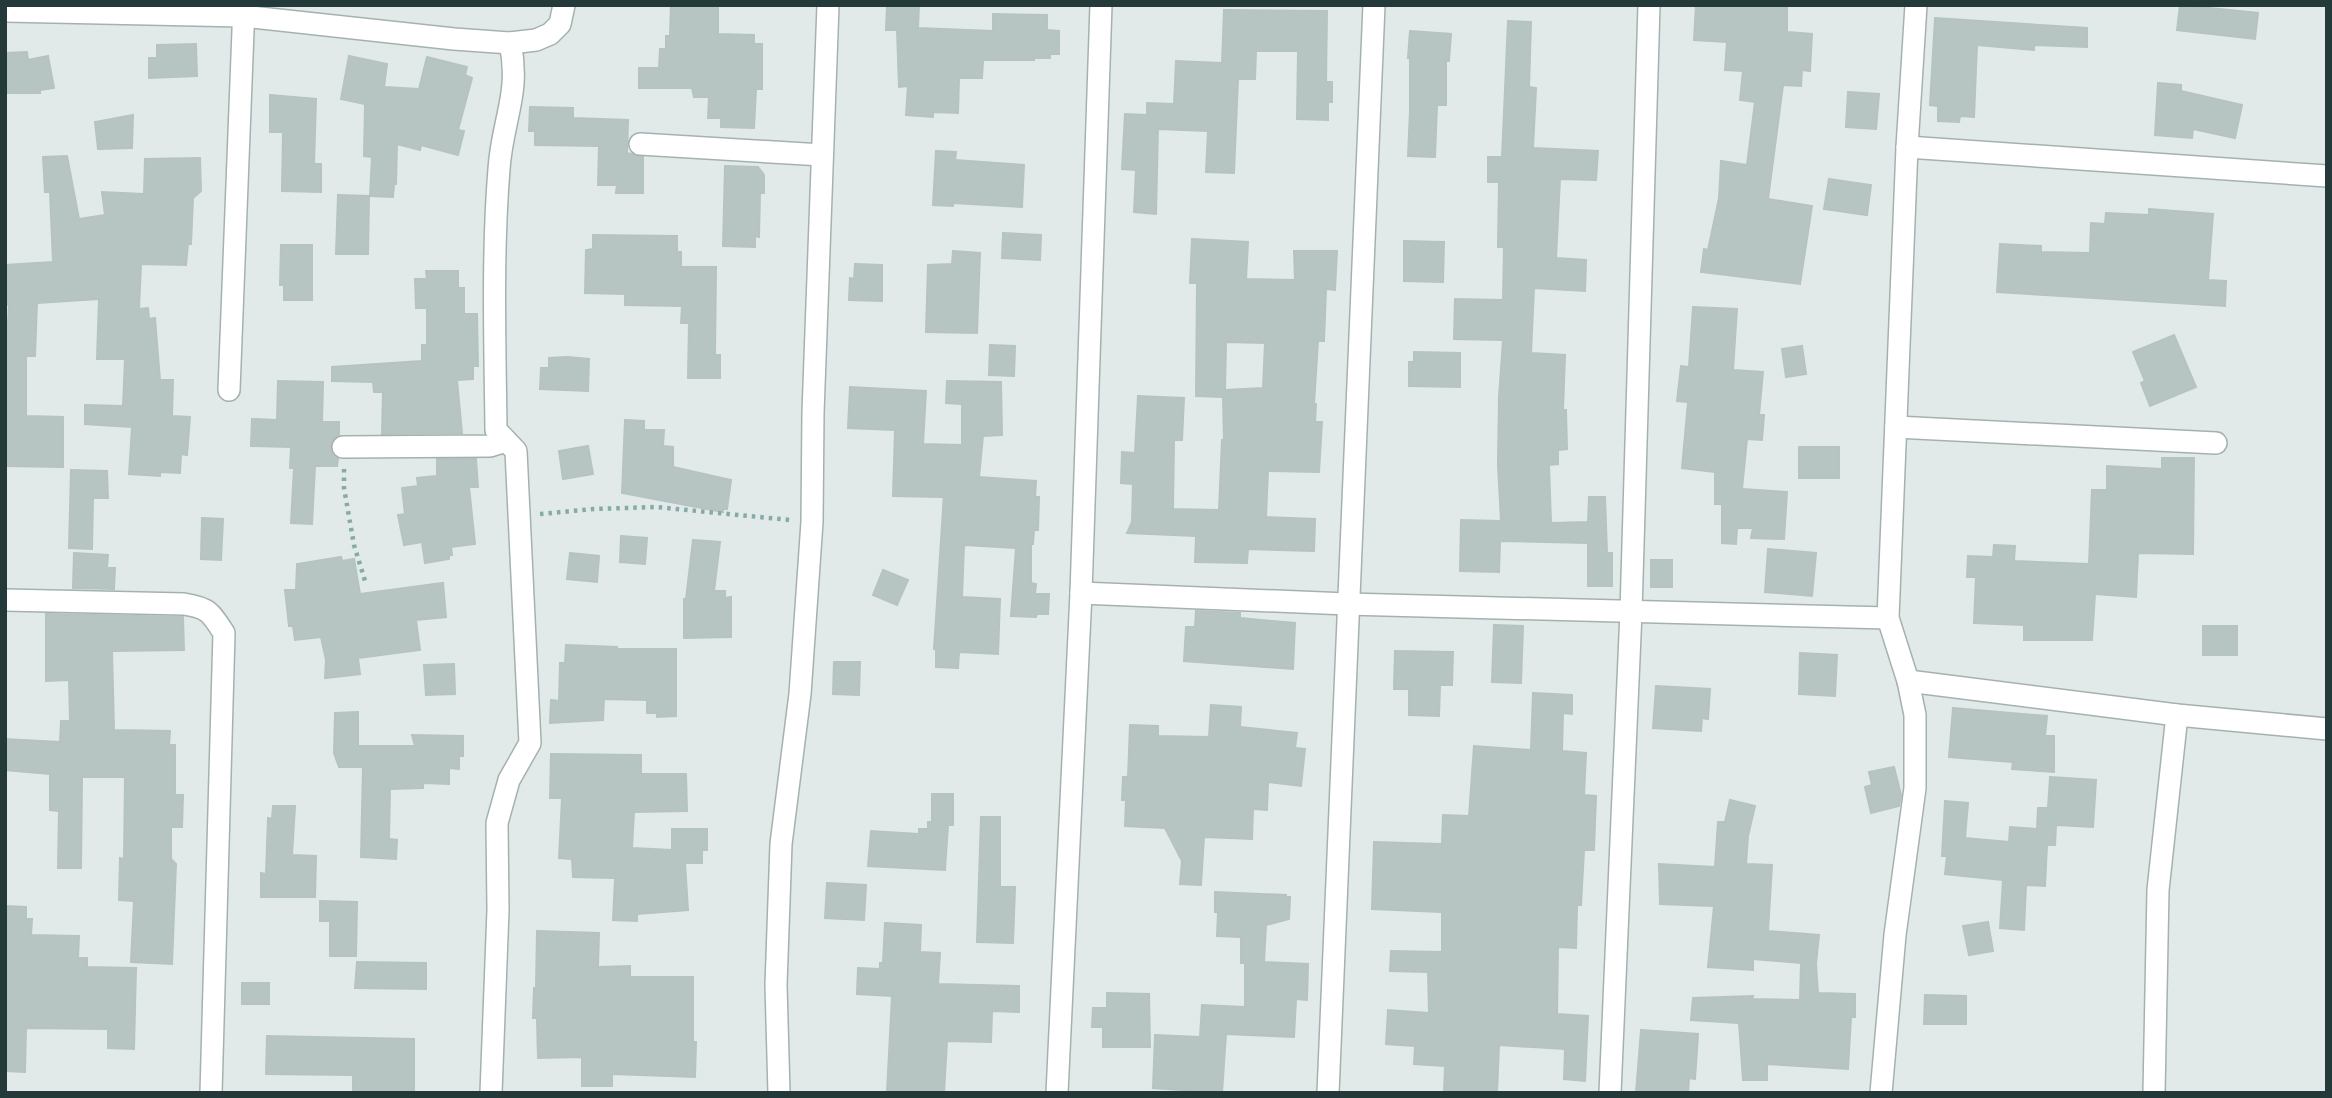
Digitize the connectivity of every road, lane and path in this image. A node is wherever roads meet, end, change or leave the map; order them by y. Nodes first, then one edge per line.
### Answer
1 (564, 5) edge
2 (828, 5) edge
3 (1101, 5) edge
4 (1374, 5) edge
5 (1649, 5) edge
6 (1916, 5) edge
7 (5, 11) edge
8 (243, 11) edge
9 (510, 43) junction
10 (640, 144) dead end
11 (1907, 147) junction
12 (822, 155) junction
13 (2327, 176) edge
14 (229, 390) dead end
15 (1896, 427) junction
16 (506, 441) junction
17 (2216, 443) dead end
18 (343, 447) joint
19 (519, 516) junction
20 (812, 522) junction
21 (366, 584) dead end
22 (1081, 593) junction
23 (5, 600) edge
24 (1347, 604) junction
25 (1631, 612) junction
26 (1888, 618) junction
27 (1908, 681) junction
28 (2177, 716) junction
29 (2327, 729) edge
30 (211, 1093) edge
31 (491, 1093) edge
32 (779, 1093) edge
33 (1057, 1093) edge
34 (1328, 1093) edge
35 (1610, 1093) edge
36 (1881, 1093) edge
37 (2154, 1093) edge

1 - 9 street
2 - 12 street
3 - 22 street
4 - 24 street
5 - 25 street
6 - 11 street
7 - 8 street
8 - 9 street
8 - 14 street
9 - 16 street
10 - 12 street
11 - 13 street
11 - 15 street
12 - 20 street
15 - 17 street
15 - 26 street
16 - 18 street
16 - 19 street
18 - 21 path
19 - 20 path
19 - 31 street
20 - 32 street
22 - 24 street
22 - 33 street
23 - 30 street
24 - 25 street
24 - 34 street
25 - 26 street
25 - 35 street
26 - 27 street
27 - 28 street
27 - 36 street
28 - 29 street
28 - 37 street

